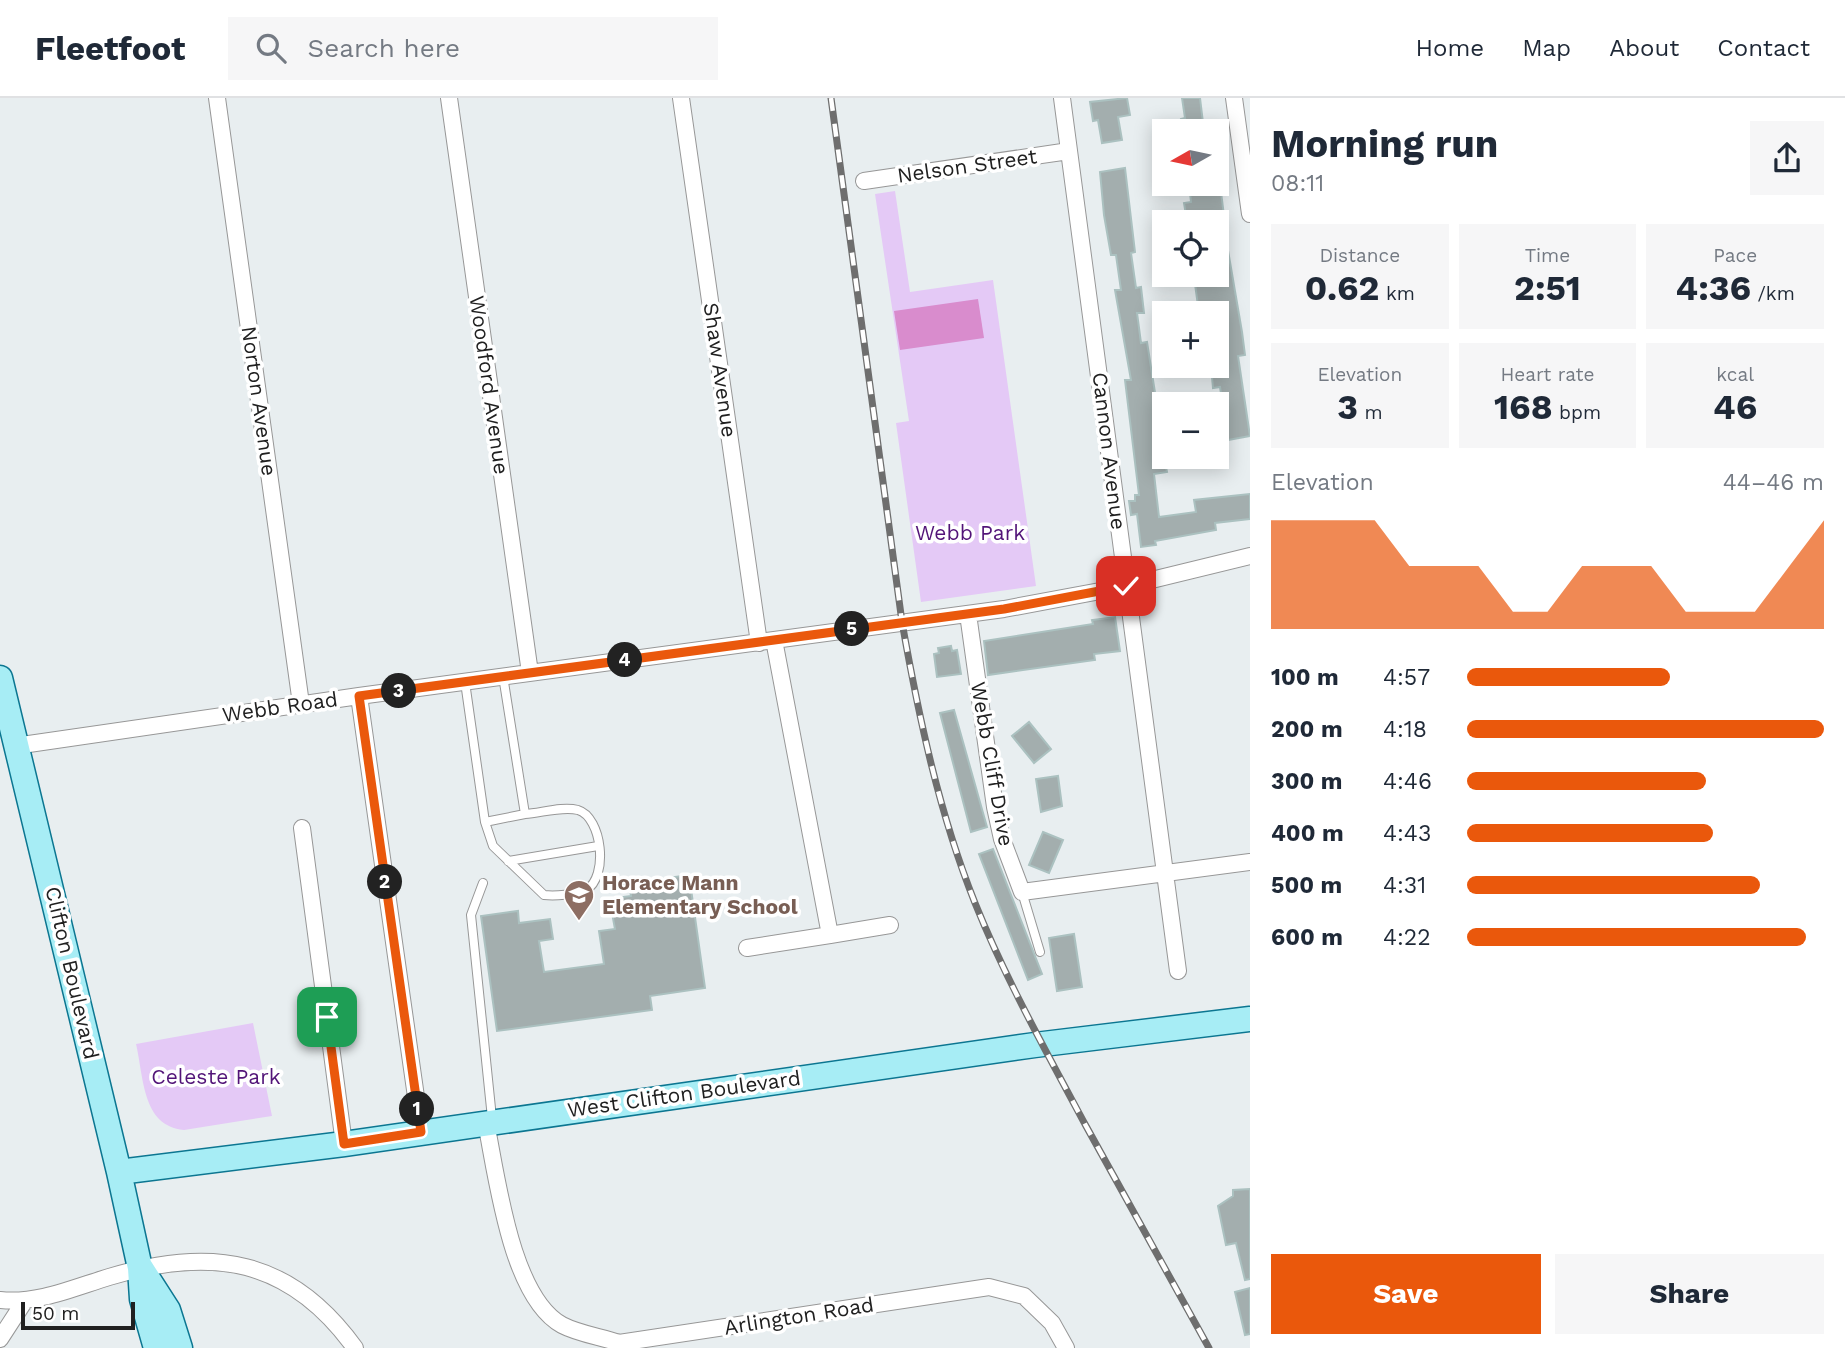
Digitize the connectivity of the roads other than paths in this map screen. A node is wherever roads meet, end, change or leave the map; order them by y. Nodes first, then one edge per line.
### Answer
1 (217, 98) edge
2 (449, 98) edge
3 (681, 98) edge
4 (1062, 98) edge
5 (1234, 98) edge
6 (1069, 151) junction
7 (1247, 164) edge
8 (864, 181) dead end
9 (1250, 214) edge
10 (1250, 555) edge
11 (1126, 586) junction
12 (968, 614) junction
13 (767, 642) junction
14 (530, 673) junction
15 (503, 676) junction
16 (0, 678) edge
17 (465, 682) junction
18 (359, 696) junction
19 (301, 704) junction
20 (15, 746) junction
21 (524, 814) junction
22 (485, 822) junction
23 (302, 828) dead end
24 (598, 846) junction
25 (508, 861) junction
26 (1250, 862) edge
27 (1163, 873) junction
28 (483, 883) dead end
29 (1022, 892) junction
30 (890, 925) dead end
31 (830, 935) junction
32 (747, 947) dead end
33 (1040, 952) dead end
34 (1178, 971) dead end
35 (1250, 1019) edge
36 (489, 1122) junction
37 (421, 1132) junction
38 (344, 1144) junction
39 (119, 1172) junction
40 (140, 1268) junction
41 (0, 1300) edge
42 (24, 1303) junction
43 (0, 1339) edge
44 (620, 1345) edge
45 (156, 1348) edge
46 (180, 1348) edge
47 (355, 1348) edge
48 (1066, 1348) edge

1 - 19 street, Norton Avenue
2 - 14 street, Woodford Avenue
3 - 13 street, Shaw Avenue
4 - 6 street, Cannon Avenue
5 - 7 street
6 - 8 street, Nelson Street
6 - 11 street, Cannon Avenue
7 - 9 street
10 - 11 street, Webb Road
11 - 12 street, Webb Road
11 - 27 street, Cannon Avenue
12 - 13 street, Webb Road
12 - 29 street, Webb Cliff Drive
13 - 14 street, Webb Road
13 - 31 street, Shaw Avenue
14 - 15 street, Webb Road
15 - 17 street, Webb Road
15 - 21 lane
16 - 20 main road, Clifton Boulevard
17 - 18 street, Webb Road
17 - 22 lane
18 - 19 street, Webb Road
18 - 37 street
19 - 20 street, Webb Road
20 - 39 main road, Clifton Boulevard
21 - 22 lane
21 - 24 lane
22 - 25 lane
23 - 38 street
24 - 25 lane
24 - 25 lane
26 - 27 street
27 - 29 street
27 - 34 street, Cannon Avenue
28 - 36 lane
29 - 33 lane
30 - 31 street
31 - 32 street
35 - 36 main road, West Clifton Boulevard
36 - 37 main road, West Clifton Boulevard
36 - 44 street, Arlington Road
37 - 38 main road, West Clifton Boulevard
38 - 39 main road, West Clifton Boulevard
39 - 40 main road, Clifton Boulevard
40 - 42 street
40 - 45 main road, Clifton Boulevard
40 - 46 main road, Clifton Boulevard
40 - 47 street
41 - 42 street
42 - 43 street
44 - 48 street, Arlington Road

